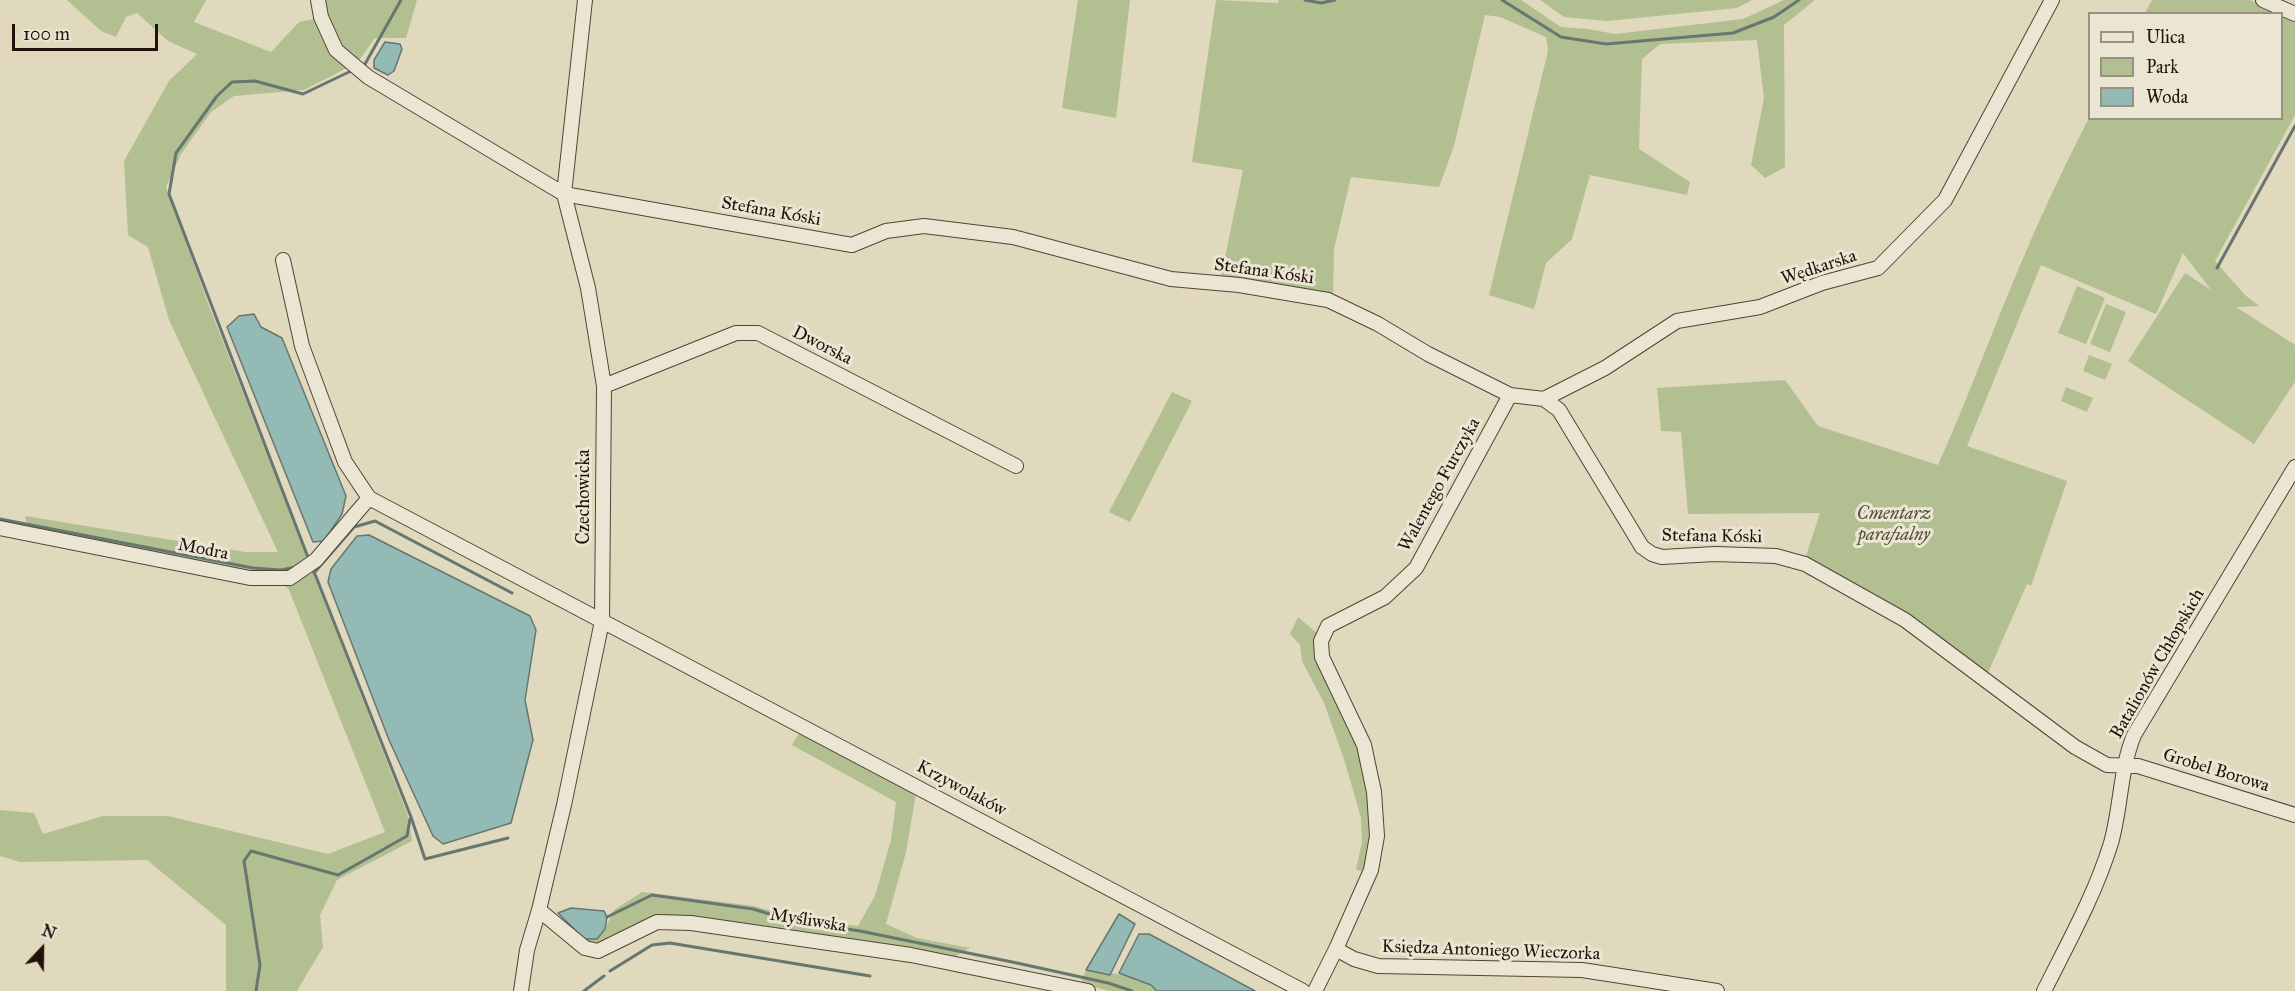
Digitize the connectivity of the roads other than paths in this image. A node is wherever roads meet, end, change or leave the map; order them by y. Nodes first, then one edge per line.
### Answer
1 (318, 0) edge
2 (585, 0) edge
3 (2052, 0) edge
4 (2263, 0) edge
5 (2295, 14) edge
6 (564, 194) junction
7 (283, 260) dead end
8 (604, 386) junction
9 (1510, 395) junction
10 (1544, 399) junction
11 (1016, 466) dead end
12 (2295, 467) edge
13 (369, 498) junction
14 (0, 528) edge
15 (602, 621) junction
16 (2125, 765) junction
17 (2295, 815) edge
18 (539, 910) junction
19 (1336, 950) junction
20 (521, 991) edge
21 (1088, 991) edge
22 (1303, 991) edge
23 (1315, 991) edge
24 (1718, 991) edge
25 (2044, 991) edge

1 - 6 street, Stefana Kóski
2 - 6 street, Czechowicka
3 - 10 street, Wędkarska
4 - 5 street
6 - 8 street, Czechowicka
6 - 9 street, Stefana Kóski
7 - 13 street
8 - 11 street, Dworska
8 - 15 street, Czechowicka
9 - 10 street, Stefana Kóski
9 - 19 street, Walentego Furczyka
10 - 16 street, Stefana Kóski
12 - 16 street, Batalionów Chłopskich
13 - 14 street, Modra
13 - 15 street
15 - 18 street, Czechowicka
15 - 22 street, Krzywolaków
16 - 17 street, Grobel Borowa
16 - 25 street, Batalionów Chłopskich
18 - 20 street, Czechowicka
18 - 21 street, Myśliwska
19 - 23 street, Walentego Furczyka
19 - 24 street, Księdza Antoniego Wieczorka

